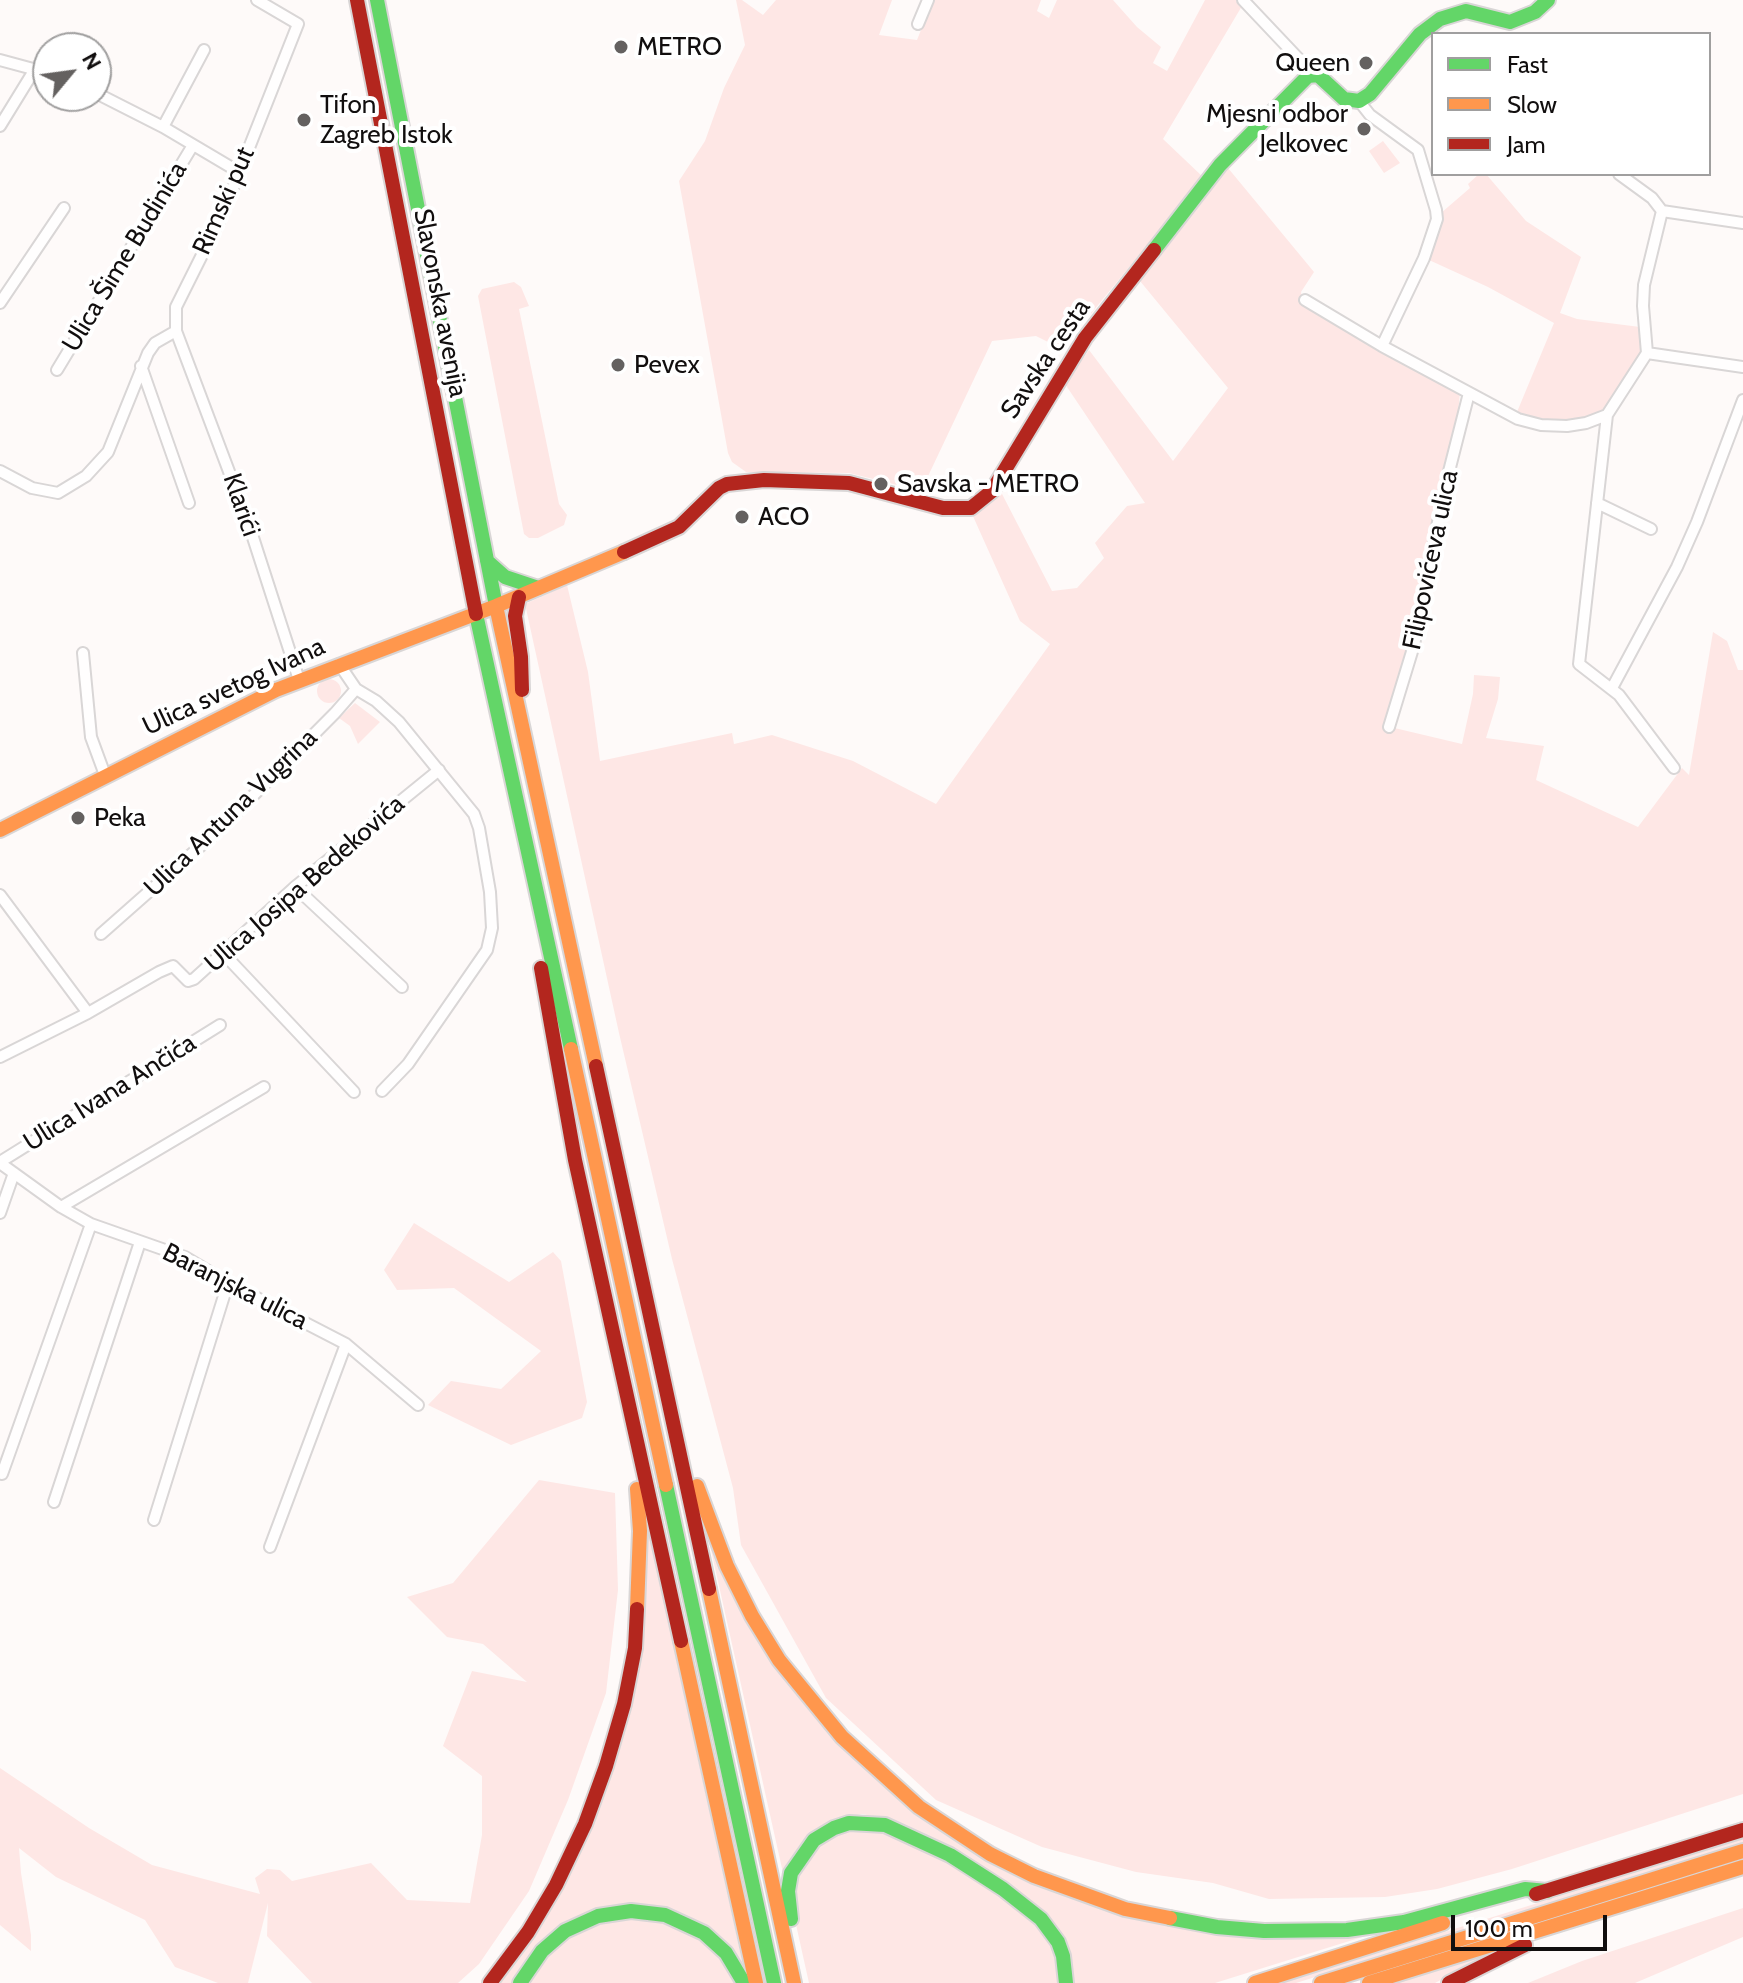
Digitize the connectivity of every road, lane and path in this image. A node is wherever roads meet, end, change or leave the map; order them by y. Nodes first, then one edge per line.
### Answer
1 (257, 0) edge
2 (357, 0) edge
3 (377, 0) edge
4 (928, 0) edge
5 (1243, 0) edge
6 (1548, 0) edge
7 (1458, 6) edge
8 (918, 24) dead end
9 (1504, 27) edge
10 (204, 50) dead end
11 (0, 60) edge
12 (32, 68) edge
13 (32, 74) edge
14 (1314, 75) junction
15 (112, 101) edge
16 (1359, 101) junction
17 (0, 126) edge
18 (163, 127) junction
19 (193, 145) junction
20 (239, 172) junction
21 (1622, 176) edge
22 (64, 208) dead end
23 (1662, 211) junction
24 (1743, 223) edge
25 (1305, 300) dead end
26 (0, 303) edge
27 (176, 331) junction
28 (1382, 346) junction
29 (1647, 353) junction
30 (141, 366) junction
31 (1743, 367) edge
32 (57, 370) dead end
33 (1469, 393) junction
34 (1743, 400) edge
35 (1607, 415) junction
36 (0, 471) edge
37 (189, 503) dead end
38 (1597, 503) junction
39 (1651, 529) dead end
40 (487, 560) junction
41 (538, 588) junction
42 (519, 597) junction
43 (496, 606) junction
44 (476, 614) junction
45 (83, 653) dead end
46 (339, 664) junction
47 (299, 680) junction
48 (1612, 688) junction
49 (356, 689) junction
50 (518, 712) junction
51 (1389, 727) dead end
52 (1674, 768) dead end
53 (439, 770) junction
54 (105, 775) junction
55 (0, 830) edge
56 (295, 887) junction
57 (0, 895) edge
58 (541, 913) junction
59 (101, 934) dead end
60 (223, 953) junction
61 (402, 987) dead end
62 (88, 1013) junction
63 (220, 1025) dead end
64 (1, 1054) edge
65 (264, 1087) dead end
66 (382, 1091) dead end
67 (354, 1092) dead end
68 (0, 1162) edge
69 (14, 1173) junction
70 (61, 1207) junction
71 (0, 1213) edge
72 (91, 1224) junction
73 (140, 1242) junction
74 (228, 1283) junction
75 (346, 1344) junction
76 (664, 1384) junction
77 (418, 1405) dead end
78 (633, 1427) junction
79 (2, 1474) dead end
80 (54, 1502) dead end
81 (154, 1520) dead end
82 (270, 1547) dead end
83 (1743, 1830) edge
84 (1743, 1851) edge
85 (1743, 1867) edge
86 (1547, 1891) junction
87 (1608, 1910) junction
88 (793, 1976) edge
89 (490, 1983) edge
90 (520, 1983) edge
91 (744, 1983) edge
92 (756, 1983) edge
93 (774, 1983) edge
94 (1066, 1983) edge
95 (1255, 1983) edge
96 (1321, 1983) edge
97 (1369, 1983) edge
98 (1449, 1983) edge

1 - 20 street, Rimski put
2 - 44 main road, Slavonska avenija
3 - 40 main road, Slavonska avenija
4 - 8 street
5 - 14 street
6 - 9 main road
7 - 9 main road
7 - 16 main road
10 - 18 street
11 - 12 street
13 - 17 street
14 - 16 main road
14 - 41 main road, Savska cesta
15 - 18 street
16 - 28 street
18 - 19 street
19 - 20 street
19 - 32 street, Ulica Šime Budinića
20 - 27 street, Rimski put
21 - 23 street
22 - 26 street
23 - 24 street
23 - 29 street
25 - 28 street
27 - 30 street
27 - 47 street, Klarići
28 - 33 street
29 - 31 street
29 - 35 street
30 - 36 street
30 - 37 street
33 - 35 street
33 - 51 street, Filipovićeva ulica
34 - 48 street
35 - 38 street
38 - 39 street
38 - 48 street
40 - 41 main road
40 - 43 main road, Slavonska avenija
41 - 42 main road, Savska cesta
42 - 43 main road, Savska cesta
42 - 50 main road
43 - 44 main road, Ulica svetog Ivana
43 - 50 main road, Slavonska avenija
44 - 46 main road, Ulica svetog Ivana
44 - 58 main road, Slavonska avenija
45 - 54 street
46 - 47 main road, Ulica svetog Ivana
46 - 49 street
47 - 54 main road, Ulica svetog Ivana
48 - 52 street
49 - 53 street
49 - 59 street, Ulica Antuna Vugrina
50 - 76 main road, Slavonska avenija
53 - 56 street, Ulica Josipa Bedekovića
53 - 66 street
54 - 55 main road, Ulica svetog Ivana
56 - 60 street, Ulica Josipa Bedekovića
56 - 61 street
57 - 62 street
58 - 78 main road
58 - 93 main road
60 - 62 street, Ulica Josipa Bedekovića
60 - 67 street
62 - 64 street, Ulica Josipa Bedekovića
63 - 68 street, Ulica Ivana Ančića
65 - 70 street
68 - 69 street, Baranjska ulica
69 - 70 street, Baranjska ulica
69 - 71 street
70 - 72 street, Baranjska ulica
72 - 73 street, Baranjska ulica
72 - 79 street
73 - 74 street, Baranjska ulica
73 - 80 street
74 - 75 street, Baranjska ulica
74 - 81 street
75 - 77 street, Baranjska ulica
75 - 82 street
76 - 86 main road
76 - 88 main road
78 - 89 main road
78 - 92 main road
83 - 86 main road
84 - 96 main road
85 - 87 main road
86 - 95 main road
87 - 97 main road
87 - 98 main road
88 - 94 main road
90 - 91 main road

